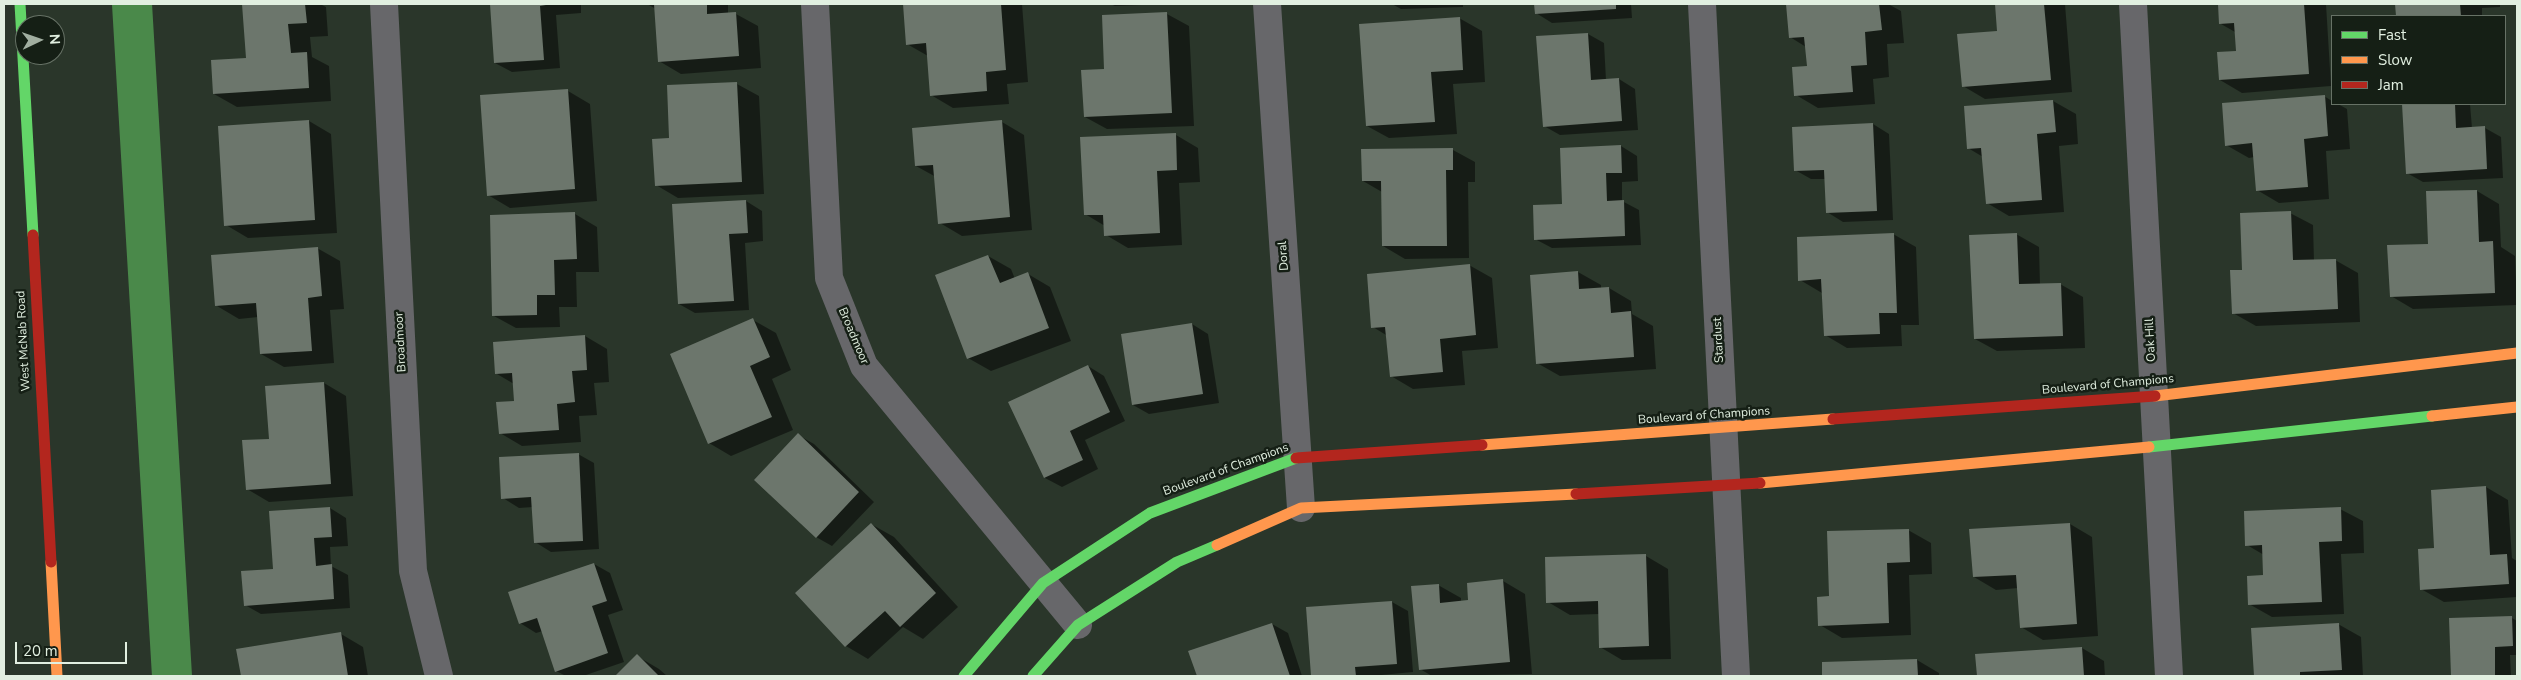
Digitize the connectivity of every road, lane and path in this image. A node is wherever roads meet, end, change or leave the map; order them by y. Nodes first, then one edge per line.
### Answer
1 (20, 4) edge
2 (384, 4) edge
3 (815, 4) edge
4 (1267, 4) edge
5 (1702, 4) edge
6 (2133, 4) edge
7 (2517, 353) edge
8 (2154, 396) junction
9 (2517, 407) edge
10 (1724, 429) junction
11 (2157, 446) junction
12 (1297, 458) junction
13 (1727, 486) junction
14 (1300, 508) junction
15 (1043, 583) junction
16 (1078, 625) junction
17 (56, 676) edge
18 (439, 676) edge
19 (964, 676) edge
20 (1033, 676) edge
21 (1736, 676) edge
22 (2169, 676) edge

1 - 17 street, West McNab Road
2 - 18 street, Broadmoor
3 - 15 street, Broadmoor
4 - 12 street, Doral
5 - 10 street, Stardust
6 - 8 street, Oak Hill
7 - 8 street, Boulevard of Champions
8 - 10 street, Boulevard of Champions
8 - 11 street, Oak Hill
9 - 11 street
10 - 12 street, Boulevard of Champions
10 - 13 street, Stardust
11 - 13 street
11 - 22 street, Oak Hill
12 - 14 street, Doral
12 - 15 street, Boulevard of Champions
13 - 14 street
13 - 21 street, Stardust
14 - 16 street
15 - 16 street, Broadmoor
15 - 19 street, Boulevard of Champions
16 - 20 street

